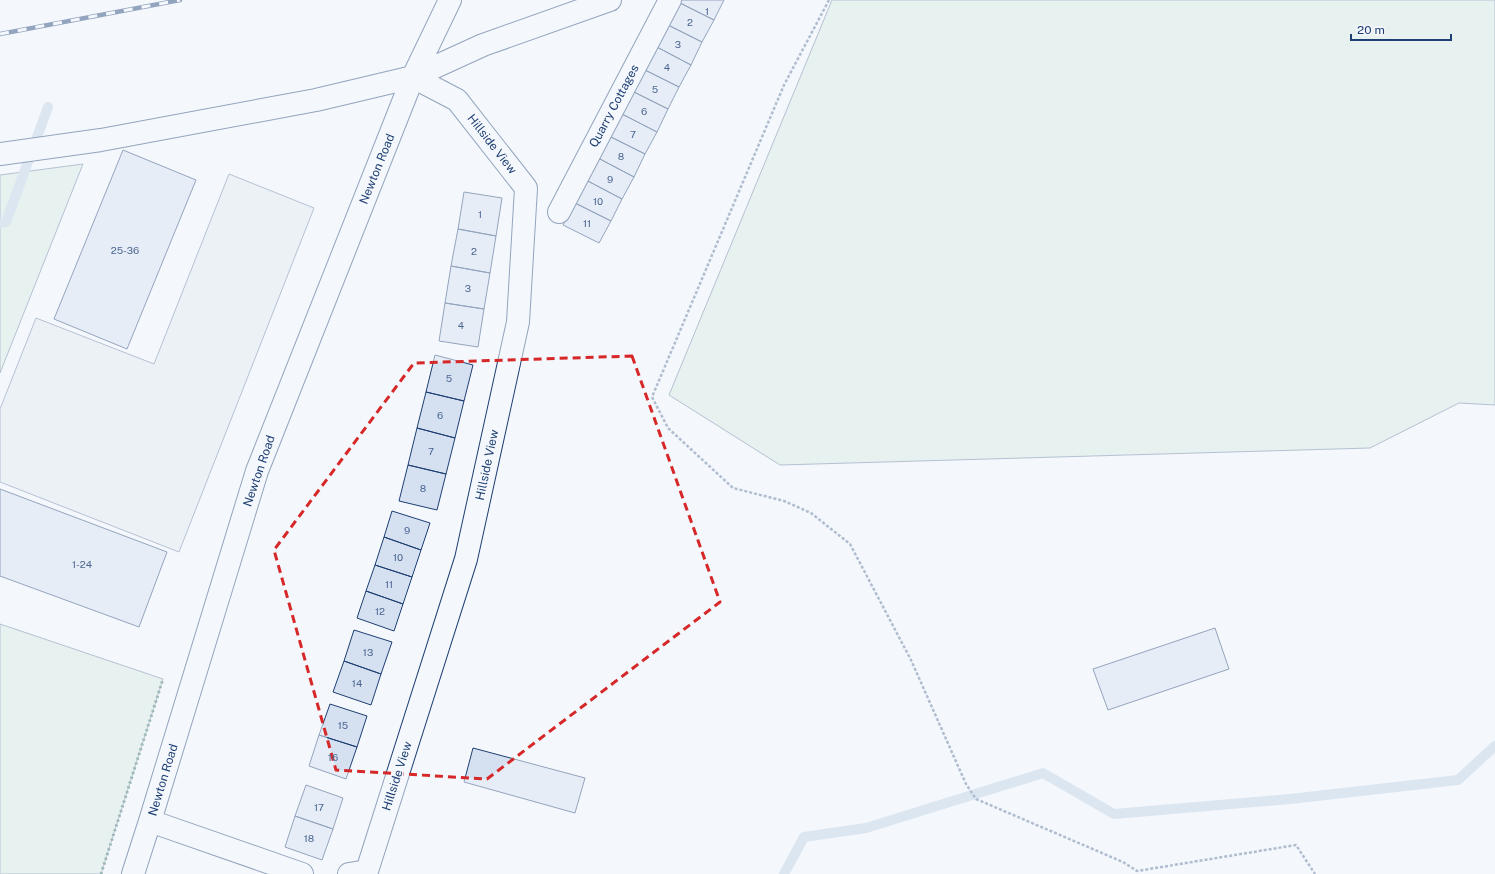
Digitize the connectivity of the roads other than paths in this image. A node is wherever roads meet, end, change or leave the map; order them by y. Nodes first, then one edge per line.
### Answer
1 (450, 0) edge
2 (610, 0) edge
3 (670, 0) edge
4 (413, 77) junction
5 (0, 154) edge
6 (559, 212) dead end
7 (150, 821) junction
8 (132, 874) edge
9 (302, 874) edge
10 (350, 874) edge

1 - 4 street, Newton Road
2 - 4 street
3 - 6 street, Quarry Cottages
4 - 5 street
4 - 7 street, Newton Road
4 - 10 street, Hillside View
7 - 8 street, Newton Road
7 - 9 street

